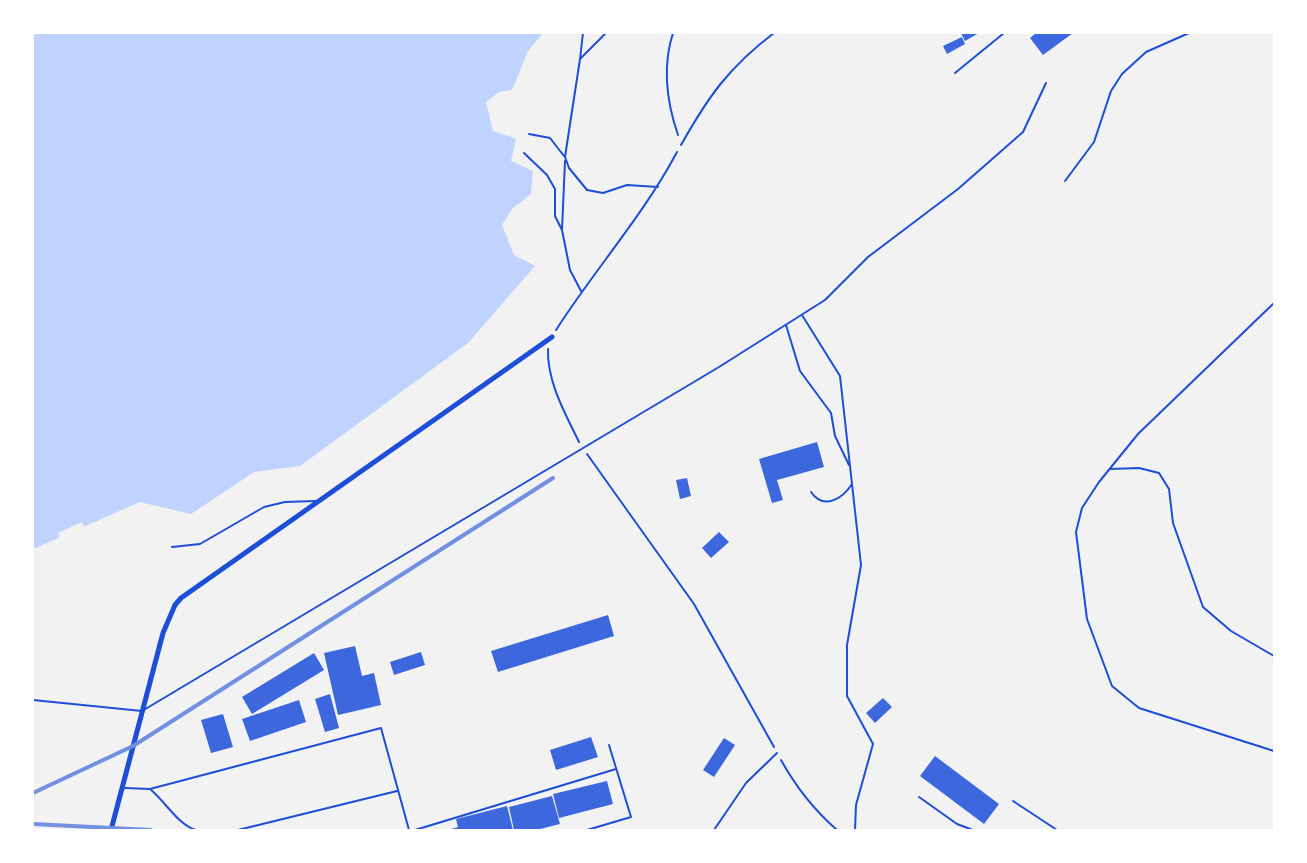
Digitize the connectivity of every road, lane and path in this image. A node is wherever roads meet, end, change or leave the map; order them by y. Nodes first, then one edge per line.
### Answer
1 (583, 33) edge
2 (606, 33) edge
3 (673, 33) edge
4 (774, 33) edge
5 (1004, 33) edge
6 (1189, 33) edge
7 (580, 59) junction
8 (955, 73) dead end
9 (1046, 83) dead end
10 (529, 134) dead end
11 (681, 146) junction
12 (525, 153) dead end
13 (565, 157) junction
14 (1065, 182) dead end
15 (658, 188) junction
16 (562, 230) junction
17 (581, 291) junction
18 (1274, 303) edge
19 (802, 315) junction
20 (786, 325) junction
21 (552, 337) junction
22 (582, 447) junction
23 (850, 468) junction
24 (1110, 469) junction
25 (852, 484) junction
26 (812, 492) dead end
27 (321, 501) junction
28 (172, 547) dead end
29 (1274, 656) edge
30 (33, 700) edge
31 (142, 711) junction
32 (609, 745) dead end
33 (1274, 751) edge
34 (777, 753) junction
35 (616, 769) junction
36 (122, 787) junction
37 (150, 789) junction
38 (397, 791) junction
39 (919, 797) dead end
40 (1013, 801) dead end
41 (111, 830) edge
42 (196, 830) edge
43 (238, 830) edge
44 (409, 830) edge
45 (415, 830) edge
46 (587, 830) edge
47 (714, 830) edge
48 (837, 830) edge
49 (855, 830) edge
50 (973, 830) edge
51 (1057, 830) edge

1 - 7 path
2 - 7 path
3 - 11 path
4 - 11 lane
5 - 8 lane
6 - 14 lane
7 - 13 path
9 - 19 lane
10 - 13 path
11 - 15 path
12 - 16 path
13 - 15 path
13 - 16 path
15 - 17 path
16 - 17 path
17 - 21 path
18 - 24 lane
19 - 20 lane
19 - 23 lane
20 - 22 lane
20 - 23 lane
21 - 22 path
21 - 27 street
22 - 31 lane
22 - 34 path
23 - 25 lane
24 - 29 lane
24 - 33 lane
25 - 26 lane
25 - 49 lane
27 - 28 lane
27 - 31 street
30 - 31 lane
31 - 36 street
32 - 35 lane
34 - 47 lane
34 - 48 path
35 - 45 lane
35 - 46 lane
36 - 37 lane
36 - 41 street
37 - 38 lane
37 - 42 lane
38 - 43 lane
38 - 44 lane
39 - 50 lane
40 - 51 lane

